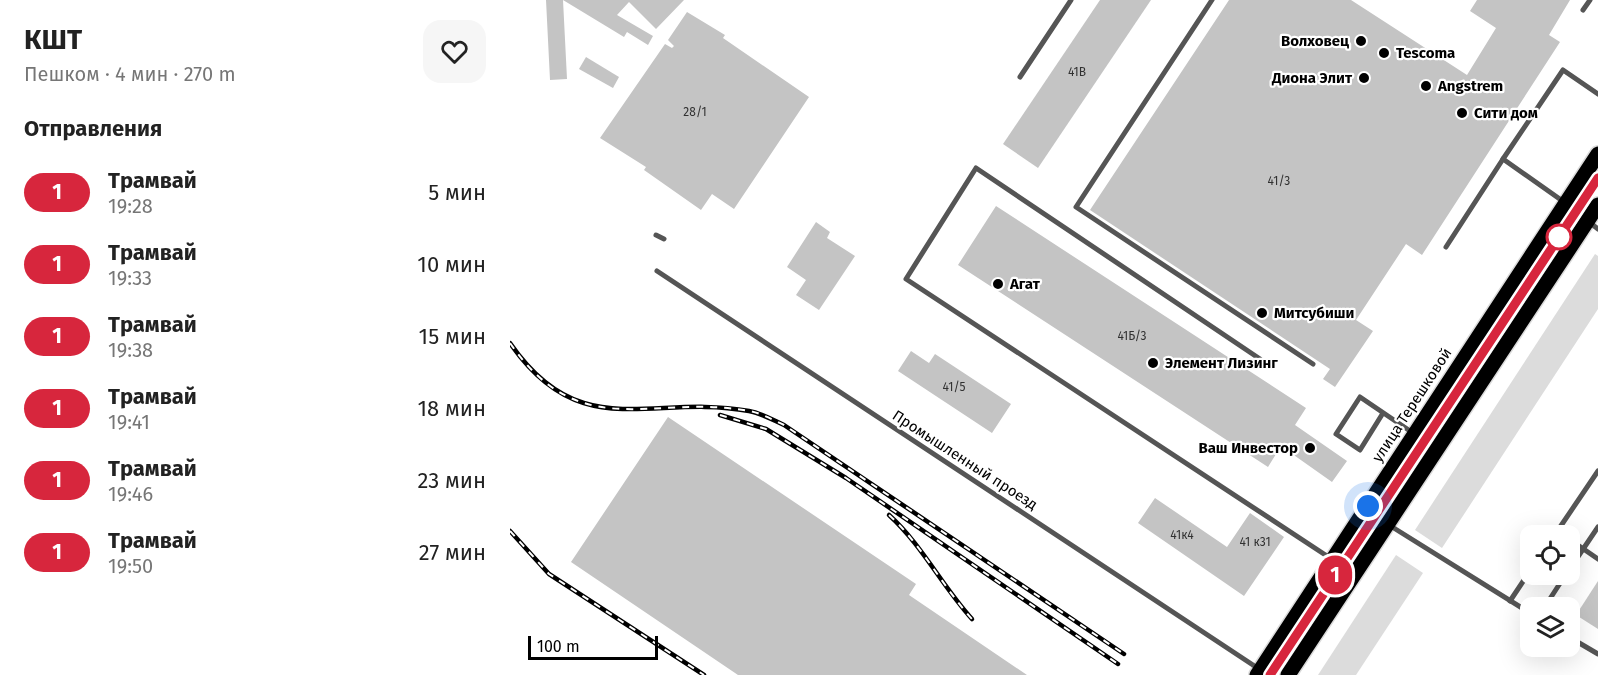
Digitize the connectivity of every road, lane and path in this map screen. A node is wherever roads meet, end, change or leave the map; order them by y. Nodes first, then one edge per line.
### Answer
1 (1071, 0) edge
2 (1212, 0) edge
3 (1590, 0) edge
4 (1583, 10) dead end
5 (1020, 77) dead end
6 (1598, 94) edge
7 (1598, 154) edge
8 (1503, 159) junction
9 (1566, 203) junction
10 (1598, 205) edge
11 (1593, 225) edge
12 (656, 235) dead end
13 (664, 239) dead end
14 (1446, 247) dead end
15 (657, 271) dead end
16 (1260, 359) dead end
17 (1313, 364) dead end
18 (1383, 413) junction
19 (1414, 434) junction
20 (1597, 473) edge
21 (1386, 524) junction
22 (1561, 525) edge
23 (1598, 527) edge
24 (1580, 547) edge
25 (1583, 549) junction
26 (1580, 554) edge
27 (1598, 559) edge
28 (1333, 560) junction
29 (1521, 585) edge
30 (1510, 601) junction
31 (1520, 607) edge
32 (1580, 643) edge
33 (1598, 654) edge
34 (1258, 672) edge
35 (1288, 675) edge

1 - 5 lane
2 - 17 lane
3 - 4 lane
6 - 8 lane
7 - 9 main road, улица Терешковой
8 - 9 lane
8 - 14 lane
9 - 19 main road, улица Терешковой
10 - 11 main road
11 - 21 main road
12 - 13 lane
15 - 34 lane, Промышленный проезд
16 - 28 lane
18 - 18 lane
18 - 19 lane
19 - 28 main road, улица Терешковой
20 - 22 lane
21 - 30 lane
21 - 35 main road
23 - 25 lane
24 - 25 lane
25 - 26 lane
25 - 27 lane
28 - 34 main road, улица Терешковой
29 - 30 lane
30 - 31 lane
32 - 33 lane

